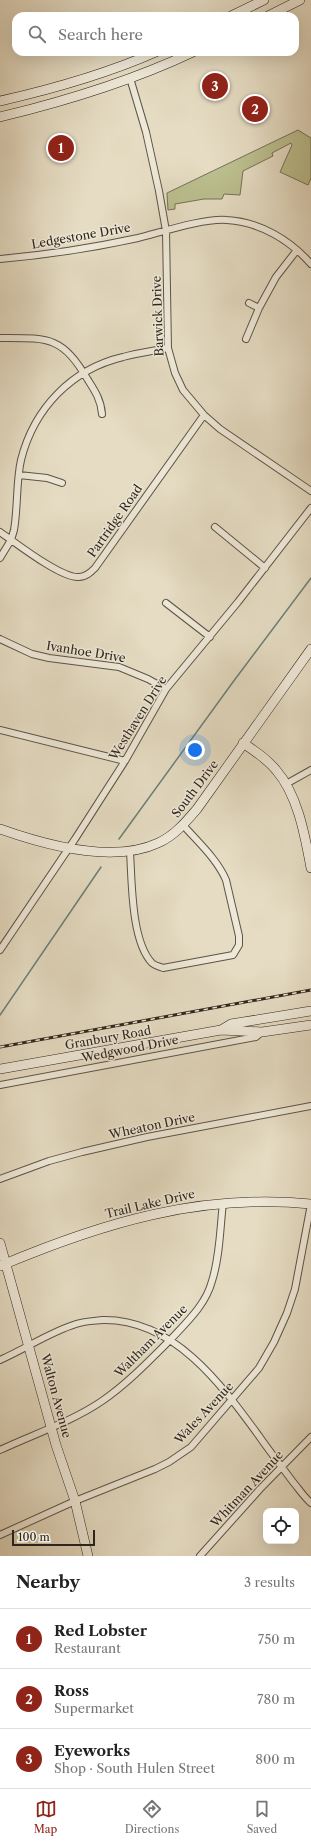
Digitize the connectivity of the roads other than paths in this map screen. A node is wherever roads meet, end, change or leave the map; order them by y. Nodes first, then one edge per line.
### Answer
1 (264, 0) edge
2 (300, 0) edge
3 (249, 12) edge
4 (276, 12) edge
5 (146, 56) edge
6 (183, 56) edge
7 (130, 78) junction
8 (0, 101) edge
9 (0, 117) edge
10 (166, 231) junction
11 (298, 250) junction
12 (0, 259) edge
13 (311, 264) edge
14 (249, 303) dead end
15 (259, 308) junction
16 (0, 338) edge
17 (246, 339) dead end
18 (168, 348) junction
19 (83, 372) junction
20 (102, 414) dead end
21 (204, 415) junction
22 (19, 475) junction
23 (62, 483) dead end
24 (311, 491) edge
25 (311, 508) edge
26 (215, 527) dead end
27 (0, 532) edge
28 (11, 540) junction
29 (0, 558) edge
30 (265, 568) junction
31 (166, 603) dead end
32 (210, 637) junction
33 (0, 639) edge
34 (311, 648) edge
35 (166, 689) junction
36 (0, 730) edge
37 (243, 743) junction
38 (124, 761) junction
39 (311, 770) edge
40 (286, 784) junction
41 (183, 825) junction
42 (0, 829) edge
43 (69, 848) junction
44 (130, 852) junction
45 (311, 868) edge
46 (0, 949) edge
47 (309, 1011) edge
48 (311, 1025) edge
49 (220, 1030) junction
50 (262, 1032) junction
51 (0, 1069) edge
52 (0, 1085) edge
53 (311, 1106) edge
54 (0, 1179) edge
55 (223, 1203) junction
56 (311, 1204) edge
57 (0, 1243) edge
58 (3, 1264) edge
59 (170, 1340) junction
60 (29, 1346) junction
61 (0, 1360) edge
62 (231, 1402) junction
63 (52, 1426) junction
64 (311, 1437) edge
65 (0, 1450) edge
66 (281, 1466) junction
67 (75, 1501) junction
68 (311, 1503) edge
69 (0, 1535) edge
70 (88, 1556) edge
71 (200, 1556) edge

1 - 3 street
2 - 4 street
5 - 8 street
6 - 7 street
7 - 9 street
7 - 10 street, Barwick Drive
10 - 11 street
10 - 12 street, Ledgestone Drive
10 - 18 street, Barwick Drive
11 - 13 street
11 - 15 street
14 - 15 street
15 - 17 street
16 - 19 street
18 - 19 street
18 - 21 street, Barwick Drive
19 - 20 street
19 - 22 street
21 - 24 street, Barwick Drive
21 - 28 street, Partridge Road
22 - 23 street
22 - 28 street
25 - 30 street, Westhaven Drive
26 - 30 street
27 - 28 street, Partridge Road
28 - 29 street
30 - 32 street, Westhaven Drive
31 - 32 street
32 - 35 street, Westhaven Drive
33 - 35 street, Ivanhoe Drive
34 - 37 street, South Drive
35 - 38 street, Westhaven Drive
36 - 38 street
37 - 40 street
37 - 41 street, South Drive
38 - 43 street, Westhaven Drive
39 - 40 street
40 - 45 street
41 - 44 street, South Drive
41 - 44 street
42 - 43 street, South Drive
43 - 44 street, South Drive
43 - 46 street, Westhaven Drive
47 - 49 street, Granbury Road
47 - 50 street
48 - 50 street, Granbury Road
49 - 50 street, Granbury Road
49 - 51 street, Granbury Road
50 - 52 street, Wedgwood Drive
53 - 54 street, Wheaton Drive
55 - 56 street, Trail Lake Drive
55 - 58 street, Trail Lake Drive
55 - 59 street, Waltham Avenue
56 - 62 street, Wales Avenue
57 - 58 street, Walton Avenue
58 - 60 street, Walton Avenue
59 - 60 street
59 - 62 street
59 - 63 street, Waltham Avenue
60 - 61 street
60 - 63 street, Walton Avenue
62 - 66 street
62 - 67 street, Wales Avenue
63 - 65 street, Waltham Avenue
63 - 67 street, Walton Avenue
64 - 66 street, Whitman Avenue
66 - 68 street
66 - 71 street, Whitman Avenue
67 - 69 street, Wales Avenue
67 - 70 street, Walton Avenue

